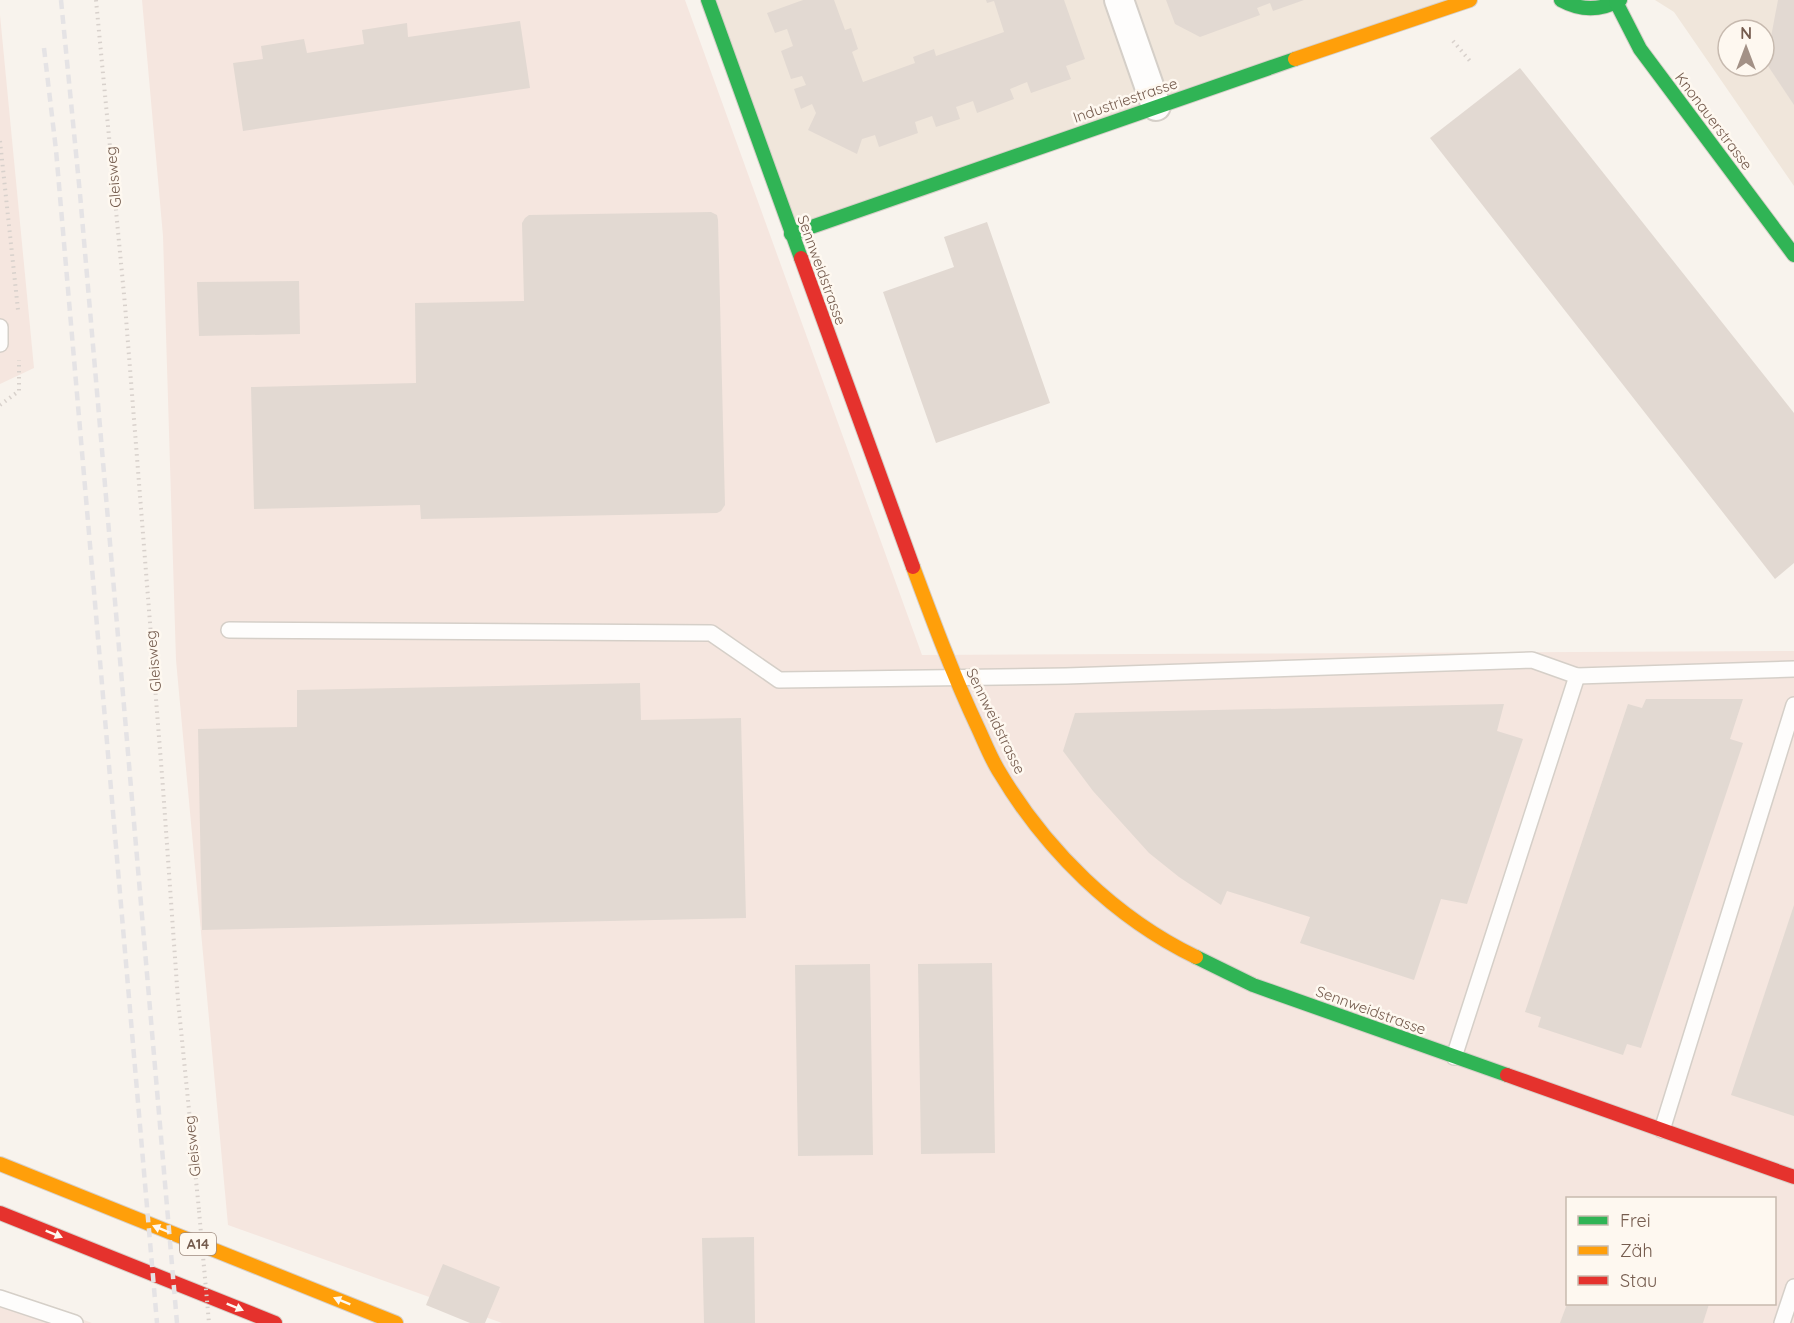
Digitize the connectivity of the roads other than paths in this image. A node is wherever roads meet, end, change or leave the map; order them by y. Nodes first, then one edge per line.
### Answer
1 (708, 0) edge
2 (1119, 0) edge
3 (1470, 0) edge
4 (1561, 0) edge
5 (1618, 1) edge
6 (1156, 106) junction
7 (791, 234) junction
8 (1794, 255) edge
9 (0, 327) edge
10 (0, 344) edge
11 (229, 630) dead end
12 (1794, 669) edge
13 (955, 676) junction
14 (1577, 676) junction
15 (1794, 705) edge
16 (1454, 1057) junction
17 (1662, 1130) junction
18 (0, 1164) edge
19 (1794, 1177) edge
20 (0, 1213) edge
21 (1794, 1287) edge
22 (0, 1298) edge
23 (75, 1323) edge
24 (275, 1323) edge
25 (396, 1323) edge
26 (1782, 1323) edge

1 - 7 main road, Sennweidstrasse
2 - 6 street
3 - 6 main road, Industriestrasse
4 - 5 main road, Knonauerstrasse
5 - 8 main road, Knonauerstrasse
6 - 7 main road, Industriestrasse
7 - 13 main road, Sennweidstrasse
9 - 10 lane
11 - 13 lane
12 - 14 lane
13 - 14 lane
13 - 16 main road, Sennweidstrasse
14 - 16 lane
15 - 17 lane
16 - 17 main road, Sennweidstrasse
17 - 19 main road, Sennweidstrasse
25 -> 18 main road, A14
20 -> 24 main road
21 - 26 lane
22 - 23 lane

